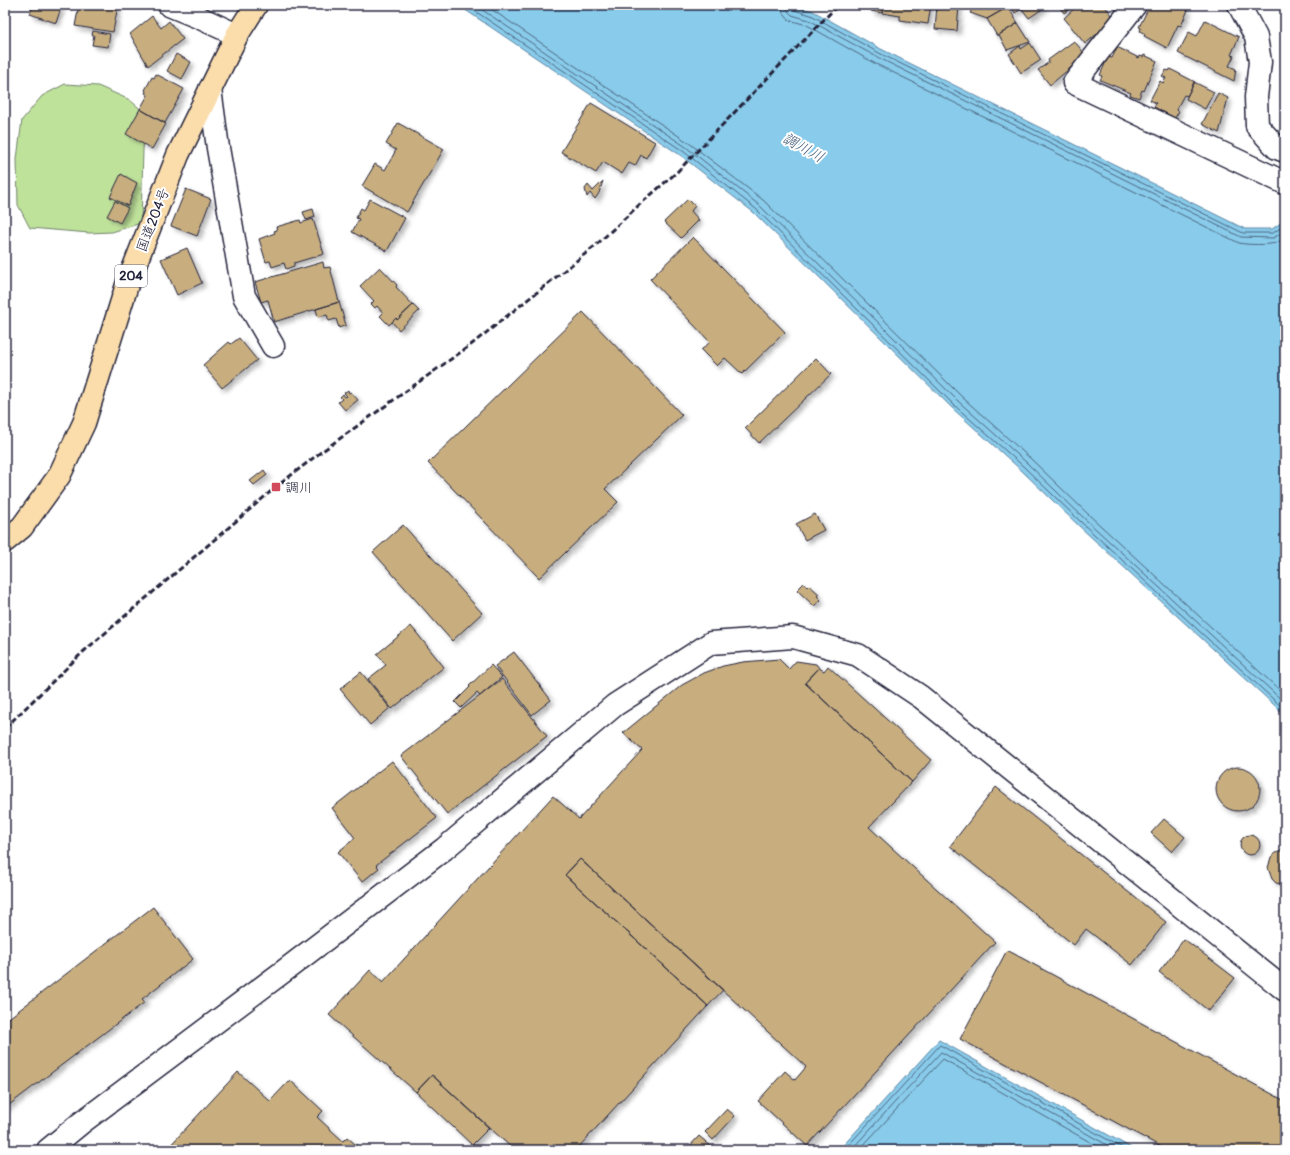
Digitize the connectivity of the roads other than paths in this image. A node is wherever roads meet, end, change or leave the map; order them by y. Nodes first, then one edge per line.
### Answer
1 (169, 5) edge
2 (256, 5) edge
3 (1135, 5) edge
4 (1239, 5) edge
5 (237, 35) junction
6 (210, 89) junction
7 (1285, 151) edge
8 (1285, 183) edge
9 (273, 346) dead end
10 (5, 541) edge
11 (1285, 990) edge
12 (48, 1150) edge

1 - 5 street
2 - 5 highway, 国道204号 / 204
3 - 8 street
4 - 7 street
5 - 6 highway, 国道204号 / 204
6 - 9 street
6 - 10 highway, 国道204号 / 204
11 - 12 street

